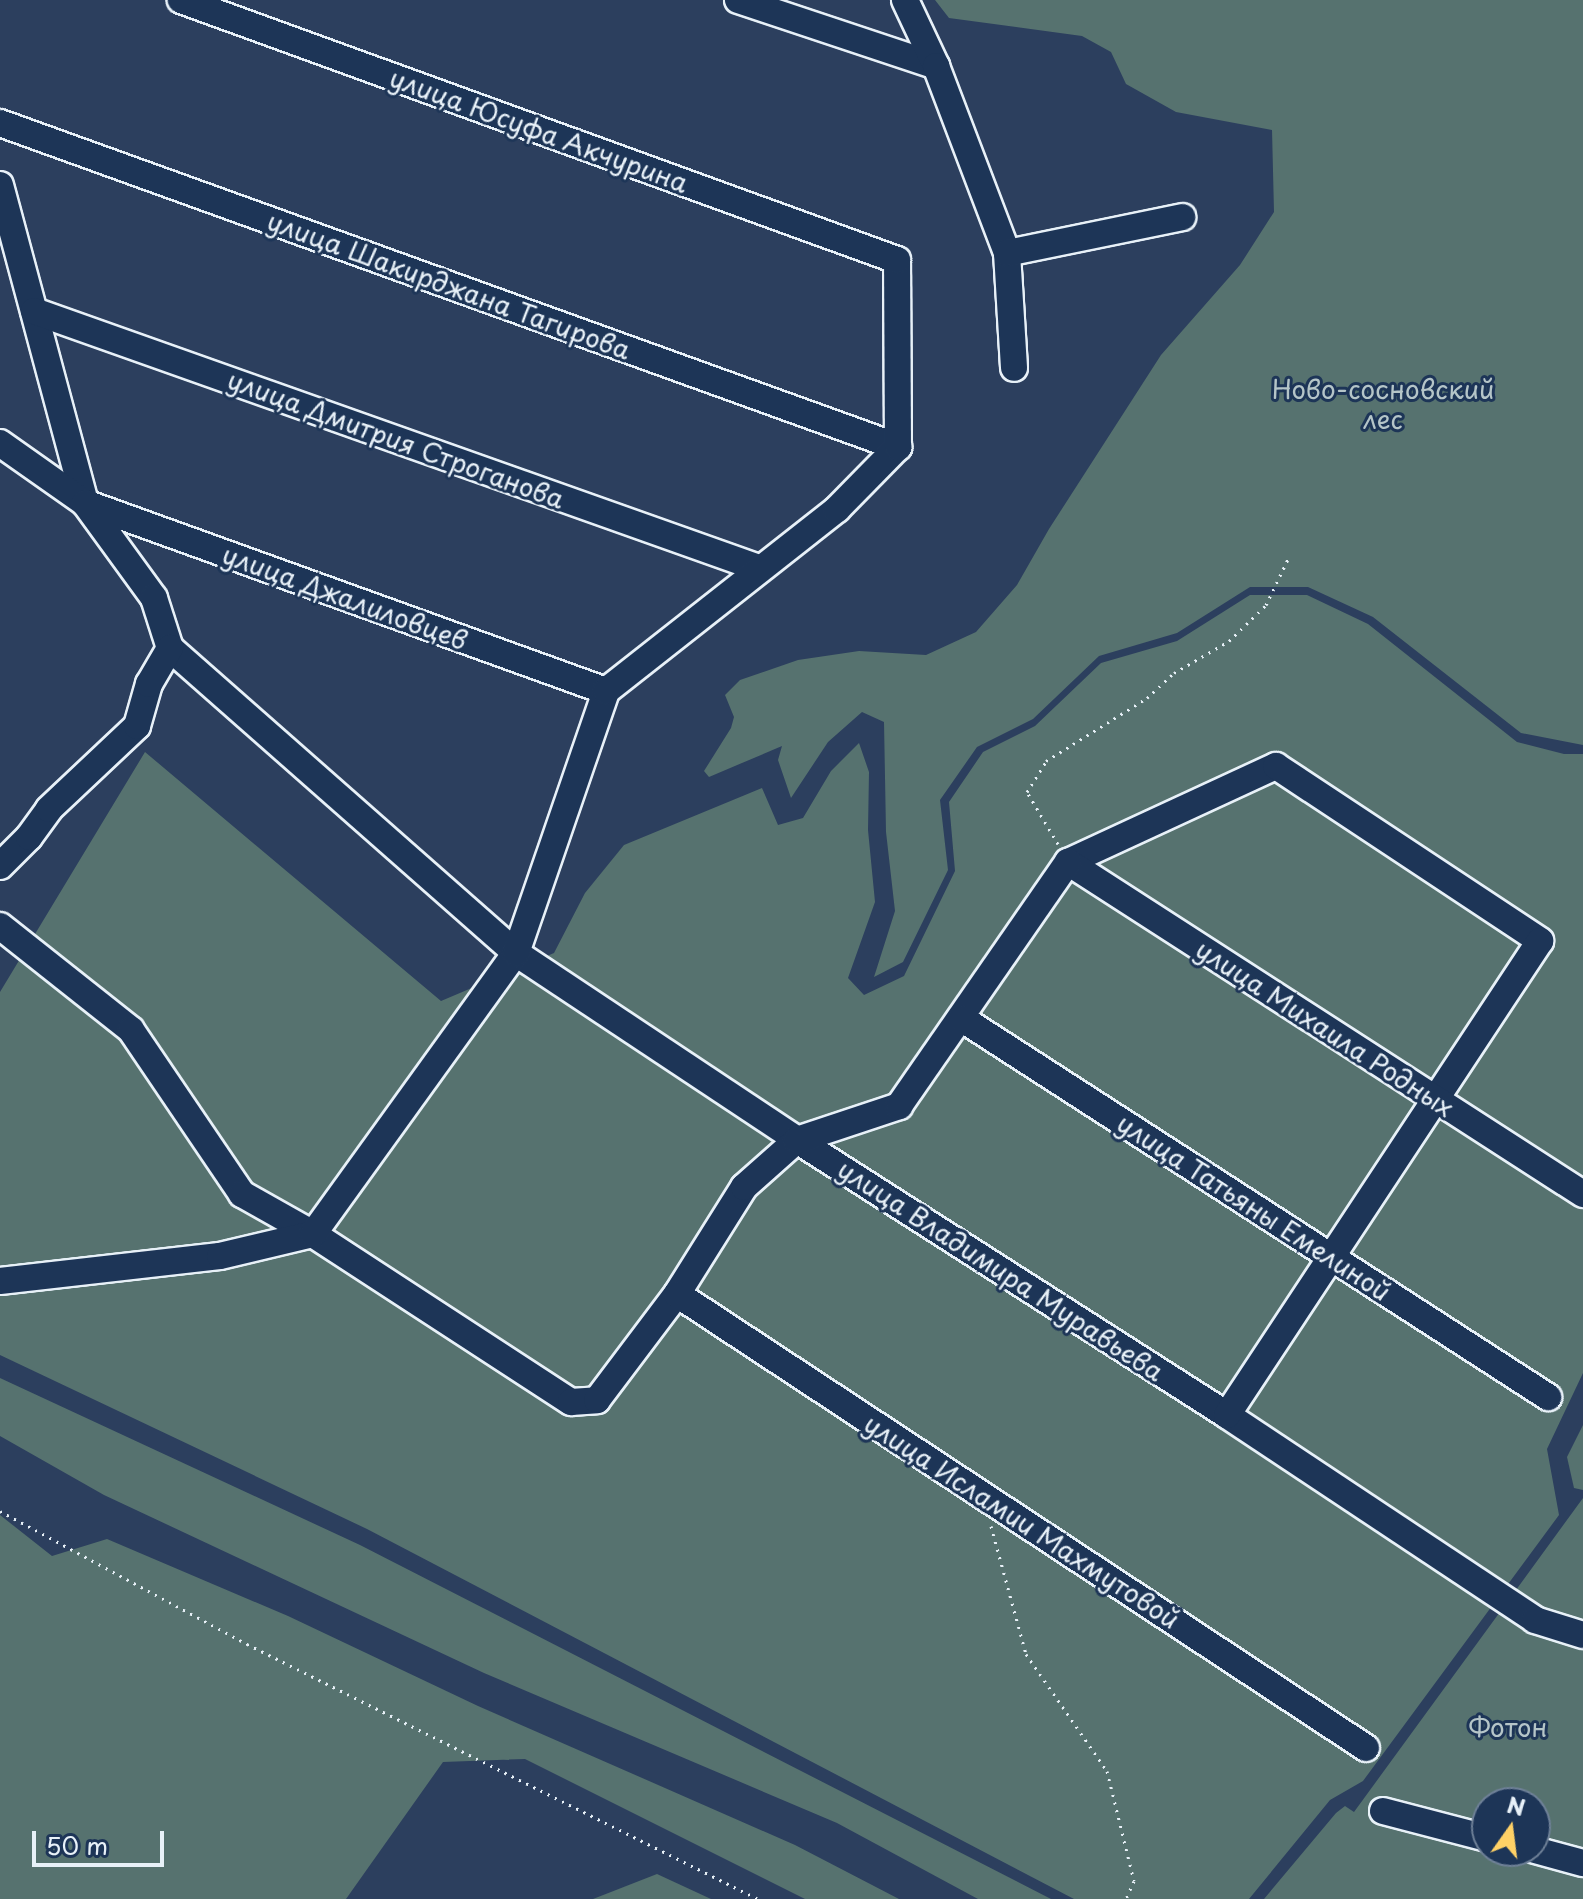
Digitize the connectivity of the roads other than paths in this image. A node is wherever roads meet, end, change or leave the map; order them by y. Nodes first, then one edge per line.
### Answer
1 (181, 0) edge
2 (738, 0) edge
3 (905, 0) edge
4 (936, 66) junction
5 (0, 123) edge
6 (0, 185) edge
7 (1182, 217) dead end
8 (1007, 253) junction
9 (34, 311) junction
10 (1014, 368) dead end
11 (0, 443) edge
12 (898, 447) junction
13 (85, 503) junction
14 (759, 568) junction
15 (170, 648) junction
16 (606, 691) junction
17 (1068, 862) junction
18 (0, 866) edge
19 (0, 926) edge
20 (516, 953) junction
21 (961, 1018) junction
22 (1436, 1099) junction
23 (797, 1140) junction
24 (1583, 1194) edge
25 (313, 1234) junction
26 (1331, 1257) junction
27 (0, 1281) edge
28 (677, 1294) junction
29 (1548, 1397) dead end
30 (1227, 1415) junction
31 (1583, 1635) edge
32 (1366, 1748) dead end
33 (1383, 1811) dead end
34 (1471, 1834) edge
35 (1551, 1854) edge
36 (1583, 1863) edge

1 - 12 street, улица Юсуфа Акчурина
2 - 4 street
3 - 4 street
4 - 8 street
5 - 12 street, улица Шакирджана Тагирова
6 - 9 street
7 - 8 street
8 - 10 street
9 - 13 street
9 - 14 street, улица Дмитрия Строганова
11 - 13 street
12 - 14 street
13 - 15 street
13 - 16 street, улица Джалиловцев
14 - 16 street
15 - 18 street
15 - 20 street, улица Владимира Муравьева
16 - 20 street
17 - 21 street
17 - 22 street, улица Михаила Родных
17 - 22 street
19 - 25 street
20 - 23 street, улица Владимира Муравьева
20 - 25 street
21 - 23 street
21 - 26 street, улица Татьяны Емелиной
22 - 24 street, улица Михаила Родных
22 - 26 street
23 - 28 street
23 - 30 street, улица Владимира Муравьева
25 - 27 street
25 - 28 street
26 - 29 street, улица Татьяны Емелиной
26 - 30 street
28 - 32 street, улица Исламии Махмутовой
30 - 31 street, улица Владимира Муравьева
33 - 34 street
35 - 36 street

